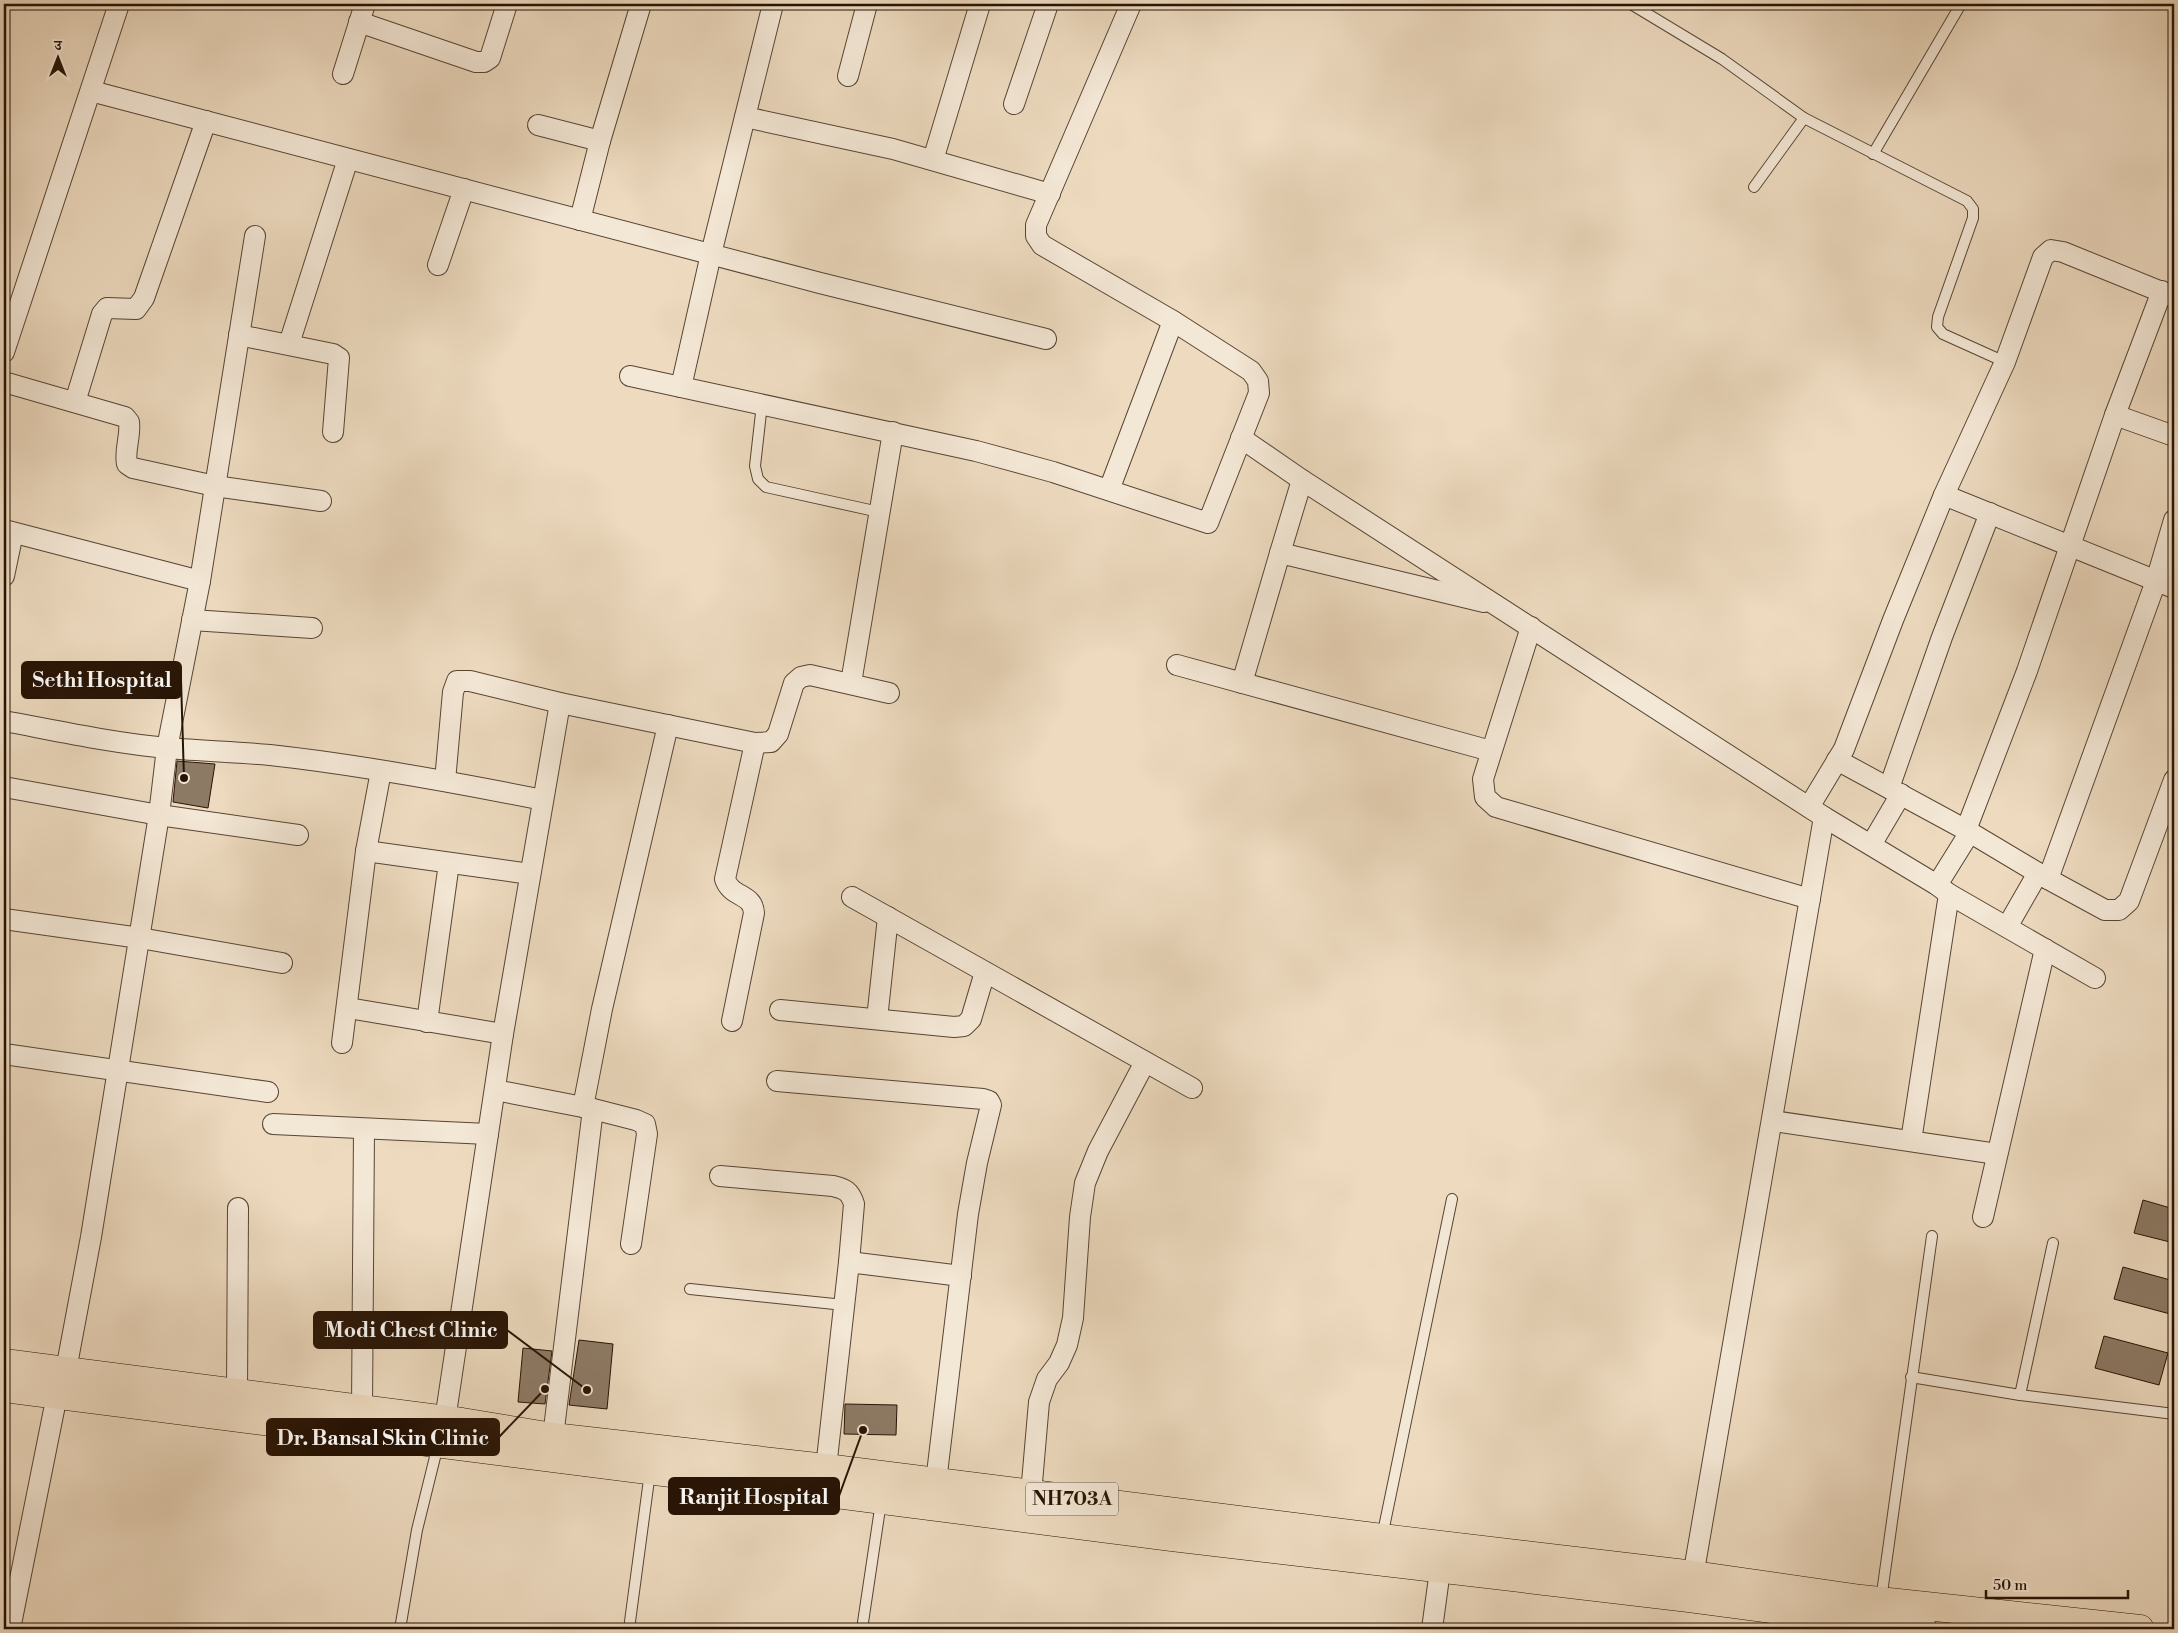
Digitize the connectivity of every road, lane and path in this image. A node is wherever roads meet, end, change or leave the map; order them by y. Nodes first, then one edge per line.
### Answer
1 (119, 4) edge
2 (507, 4) edge
3 (641, 4) edge
4 (773, 4) edge
5 (867, 4) edge
6 (980, 4) edge
7 (1048, 4) edge
8 (1131, 4) edge
9 (1631, 4) edge
10 (1961, 4) edge
11 (362, 13) edge
12 (343, 74) dead end
13 (848, 76) dead end
14 (91, 91) junction
15 (1014, 104) dead end
16 (745, 117) junction
17 (1804, 118) junction
18 (206, 121) junction
19 (538, 124) dead end
20 (600, 141) junction
21 (1873, 154) junction
22 (348, 159) junction
23 (933, 160) junction
24 (1754, 187) dead end
25 (464, 189) junction
26 (1050, 194) junction
27 (580, 220) junction
28 (255, 236) dead end
29 (711, 254) junction
30 (438, 265) dead end
31 (2168, 294) edge
32 (9, 320) edge
33 (1173, 321) junction
34 (239, 335) junction
35 (1046, 339) dead end
36 (288, 344) junction
37 (4, 352) edge
38 (2005, 362) junction
39 (630, 376) dead end
40 (4, 382) edge
41 (681, 387) junction
42 (75, 402) junction
43 (762, 404) junction
44 (2115, 415) junction
45 (333, 432) dead end
46 (893, 432) junction
47 (2174, 436) edge
48 (1241, 438) junction
49 (1302, 480) junction
50 (215, 486) junction
51 (1109, 490) junction
52 (1944, 495) junction
53 (321, 501) dead end
54 (879, 512) junction
55 (1990, 513) junction
56 (2174, 520) edge
57 (8, 531) edge
58 (2070, 544) junction
59 (1280, 553) junction
60 (4, 576) edge
61 (200, 581) junction
62 (2165, 584) edge
63 (1499, 606) junction
64 (192, 620) junction
65 (1531, 627) junction
66 (312, 628) dead end
67 (1177, 665) dead end
68 (851, 683) junction
69 (1242, 683) junction
70 (889, 693) dead end
71 (560, 703) junction
72 (4, 721) edge
73 (668, 725) junction
74 (755, 743) junction
75 (167, 748) junction
76 (1491, 751) junction
77 (1837, 760) junction
78 (381, 771) junction
79 (2174, 780) edge
80 (446, 781) junction
81 (4, 787) edge
82 (1895, 791) junction
83 (543, 800) junction
84 (1816, 812) junction
85 (159, 815) junction
86 (1968, 831) junction
87 (298, 836) dead end
88 (1871, 845) junction
89 (366, 851) junction
90 (449, 863) junction
91 (530, 874) junction
92 (2043, 876) junction
93 (1943, 889) junction
94 (852, 897) dead end
95 (1810, 899) junction
96 (888, 917) junction
97 (4, 920) edge
98 (2007, 927) junction
99 (140, 938) junction
100 (2045, 949) junction
101 (282, 963) dead end
102 (985, 972) junction
103 (2095, 978) dead end
104 (348, 1008) junction
105 (780, 1010) dead end
106 (877, 1019) junction
107 (732, 1021) dead end
108 (427, 1022) junction
109 (503, 1034) junction
110 (342, 1043) dead end
111 (4, 1054) edge
112 (1145, 1062) junction
113 (119, 1070) junction
114 (777, 1081) dead end
115 (1192, 1088) dead end
116 (496, 1090) junction
117 (268, 1092) dead end
118 (588, 1108) junction
119 (1773, 1121) junction
120 (273, 1124) dead end
121 (364, 1128) junction
122 (488, 1134) junction
123 (1911, 1141) junction
124 (1997, 1154) junction
125 (720, 1176) dead end
126 (1452, 1199) dead end
127 (238, 1208) dead end
128 (1983, 1217) dead end
129 (1932, 1236) dead end
130 (2053, 1242) dead end
131 (631, 1244) dead end
132 (849, 1262) junction
133 (961, 1276) junction
134 (690, 1289) dead end
135 (844, 1305) junction
136 (4, 1364) edge
137 (1911, 1377) junction
138 (61, 1382) junction
139 (4, 1388) edge
140 (237, 1393) junction
141 (2020, 1395) junction
142 (362, 1409) junction
143 (2174, 1414) edge
144 (442, 1432) junction
145 (553, 1437) junction
146 (826, 1468) junction
147 (650, 1471) junction
148 (936, 1482) junction
149 (1031, 1494) junction
150 (882, 1500) junction
151 (1382, 1538) junction
152 (1440, 1570) junction
153 (1691, 1586) junction
154 (1881, 1600) junction
155 (10, 1629) edge
156 (400, 1629) edge
157 (629, 1629) edge
158 (862, 1629) edge
159 (1432, 1629) edge
160 (1923, 1629) edge
161 (2140, 1629) edge

1 - 14 street
2 - 11 street
3 - 20 street
4 - 16 street
5 - 13 street
6 - 23 street
7 - 15 street
8 - 26 street
9 - 17 lane
10 - 21 lane
11 - 12 street
14 - 18 street
14 - 32 street
16 - 23 street
16 - 29 street
17 - 21 lane
17 - 24 lane
18 - 22 street
18 - 42 street
19 - 20 street
20 - 27 street
21 - 38 lane
22 - 25 street
22 - 36 street
23 - 26 street
25 - 27 street
25 - 30 street
26 - 33 street
27 - 29 street
28 - 34 street
29 - 35 street
29 - 41 street
31 - 38 street
31 - 44 street
32 - 37 street
33 - 48 street
33 - 51 street
34 - 36 street
34 - 50 street
36 - 45 street
38 - 52 street
39 - 41 street
40 - 42 street
41 - 43 street
42 - 50 street
43 - 46 street
43 - 54 lane
44 - 47 street
44 - 58 street
46 - 51 street
46 - 54 street
48 - 49 street
48 - 51 street
49 - 59 street
49 - 63 street
50 - 53 street
50 - 61 street
52 - 55 street
52 - 77 street
54 - 68 street
55 - 58 street
55 - 82 street
56 - 62 street
57 - 60 street
57 - 61 street
58 - 62 street
58 - 86 street
59 - 63 street
59 - 69 street
61 - 64 street
62 - 92 street
63 - 65 street
64 - 66 street
64 - 75 street
65 - 76 street
65 - 84 street
67 - 69 street
68 - 70 street
68 - 74 street
69 - 76 street
71 - 73 street
71 - 80 street
71 - 83 street
72 - 75 street
73 - 74 street
73 - 118 street
74 - 107 street
75 - 78 street
75 - 85 street
76 - 95 street
77 - 82 street
77 - 84 street
78 - 80 street
78 - 89 street
79 - 92 street
80 - 83 street
81 - 85 street
82 - 86 street
82 - 88 street
83 - 91 street
84 - 88 street
84 - 95 street
85 - 87 street
85 - 99 street
86 - 92 street
86 - 93 street
88 - 93 street
89 - 90 street
89 - 104 street
90 - 91 street
90 - 108 street
91 - 109 street
92 - 98 street
93 - 98 street
93 - 123 street
94 - 96 street
95 - 119 street
96 - 102 street
96 - 106 street
97 - 99 street
98 - 100 street
99 - 101 street
99 - 113 street
100 - 103 street
100 - 124 street
102 - 106 street
102 - 112 street
104 - 108 street
104 - 110 street
105 - 106 street
108 - 109 street
109 - 116 street
111 - 113 street
112 - 115 street
112 - 149 street
113 - 117 street
113 - 138 street
114 - 133 street
116 - 118 street
116 - 122 street
118 - 131 street
118 - 145 street
119 - 123 street
119 - 153 street
120 - 121 street
121 - 122 street
121 - 142 street
122 - 144 street
123 - 124 street
124 - 128 street
125 - 132 street
126 - 151 lane
127 - 140 street
129 - 137 lane
130 - 141 lane
132 - 133 street
132 - 135 street
133 - 148 street
134 - 135 lane
135 - 146 street
136 - 138 highway, NH703A
137 - 141 lane
137 - 154 lane
138 - 139 highway, NH703A
138 - 140 highway, NH703A
138 - 144 highway, NH703A
138 - 155 street
140 - 142 highway, NH703A
141 - 143 lane
142 - 144 highway, NH703A
144 - 145 highway, NH703A
144 - 147 highway, NH703A
144 - 156 lane
145 - 146 highway, NH703A
146 - 148 highway, NH703A
147 - 150 highway, NH703A
147 - 157 lane
148 - 149 highway, NH703A
149 - 151 highway, NH703A
150 - 152 highway, NH703A
150 - 158 lane
151 - 153 highway, NH703A
152 - 153 highway, NH703A
152 - 159 street
153 - 154 highway, NH703A
153 - 160 highway, NH703A
154 - 161 highway, NH703A

